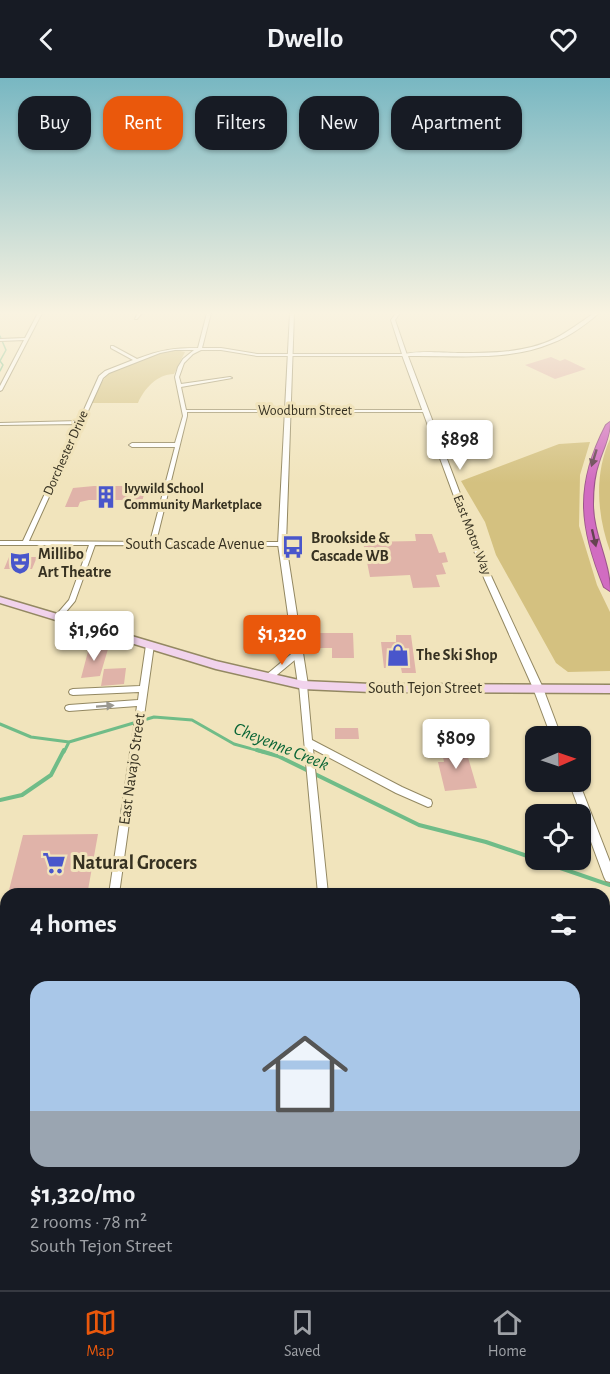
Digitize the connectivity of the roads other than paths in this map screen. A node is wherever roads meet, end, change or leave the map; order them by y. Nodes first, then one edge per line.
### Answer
1 (112, 370) edge
2 (179, 370) edge
3 (289, 370) edge
4 (410, 370) edge
5 (3, 378) edge
6 (230, 378) dead end
7 (179, 386) junction
8 (0, 390) edge
9 (185, 411) junction
10 (288, 411) junction
11 (425, 411) junction
12 (79, 422) junction
13 (0, 424) edge
14 (610, 425) edge
15 (132, 445) dead end
16 (177, 445) junction
17 (0, 543) edge
18 (25, 543) junction
19 (92, 544) junction
20 (152, 544) junction
21 (282, 544) junction
22 (610, 586) edge
23 (0, 600) edge
24 (58, 617) junction
25 (150, 645) junction
26 (298, 652) junction
27 (269, 677) junction
28 (303, 685) junction
29 (538, 688) junction
30 (143, 689) junction
31 (610, 689) edge
32 (73, 692) dead end
33 (141, 703) junction
34 (69, 708) dead end
35 (552, 726) edge
36 (308, 742) junction
37 (578, 792) edge
38 (429, 803) dead end
39 (609, 874) edge
40 (115, 888) edge
41 (322, 888) edge

1 - 12 street, Dorchester Drive
2 - 7 street
3 - 10 street
4 - 11 street, East Motor Way
5 - 8 street
6 - 7 street
7 - 9 street
9 - 10 street, Woodburn Street
9 - 16 street
10 - 11 street, Woodburn Street
10 - 21 street
11 - 29 street, East Motor Way
12 - 13 street
12 - 18 street, Dorchester Drive
14 -> 22 highway
15 - 16 street
16 - 20 street
17 - 18 street, South Cascade Avenue
18 - 19 street, South Cascade Avenue
19 - 20 street, South Cascade Avenue
19 - 24 street
20 - 21 street, South Cascade Avenue
21 - 26 street
23 - 24 main road, South Tejon Street
24 - 25 main road, South Tejon Street
25 - 27 main road, South Tejon Street
25 - 30 street, East Navajo Street
26 - 27 street
26 - 28 street
27 - 28 main road, South Tejon Street
28 - 29 main road, South Tejon Street
28 - 36 street
29 - 31 main road, South Tejon Street
29 - 35 street, East Motor Way
30 - 32 street
30 - 33 street, East Navajo Street
34 -> 33 street
33 - 40 street, East Navajo Street
36 - 38 street
36 - 41 street
37 - 39 street

